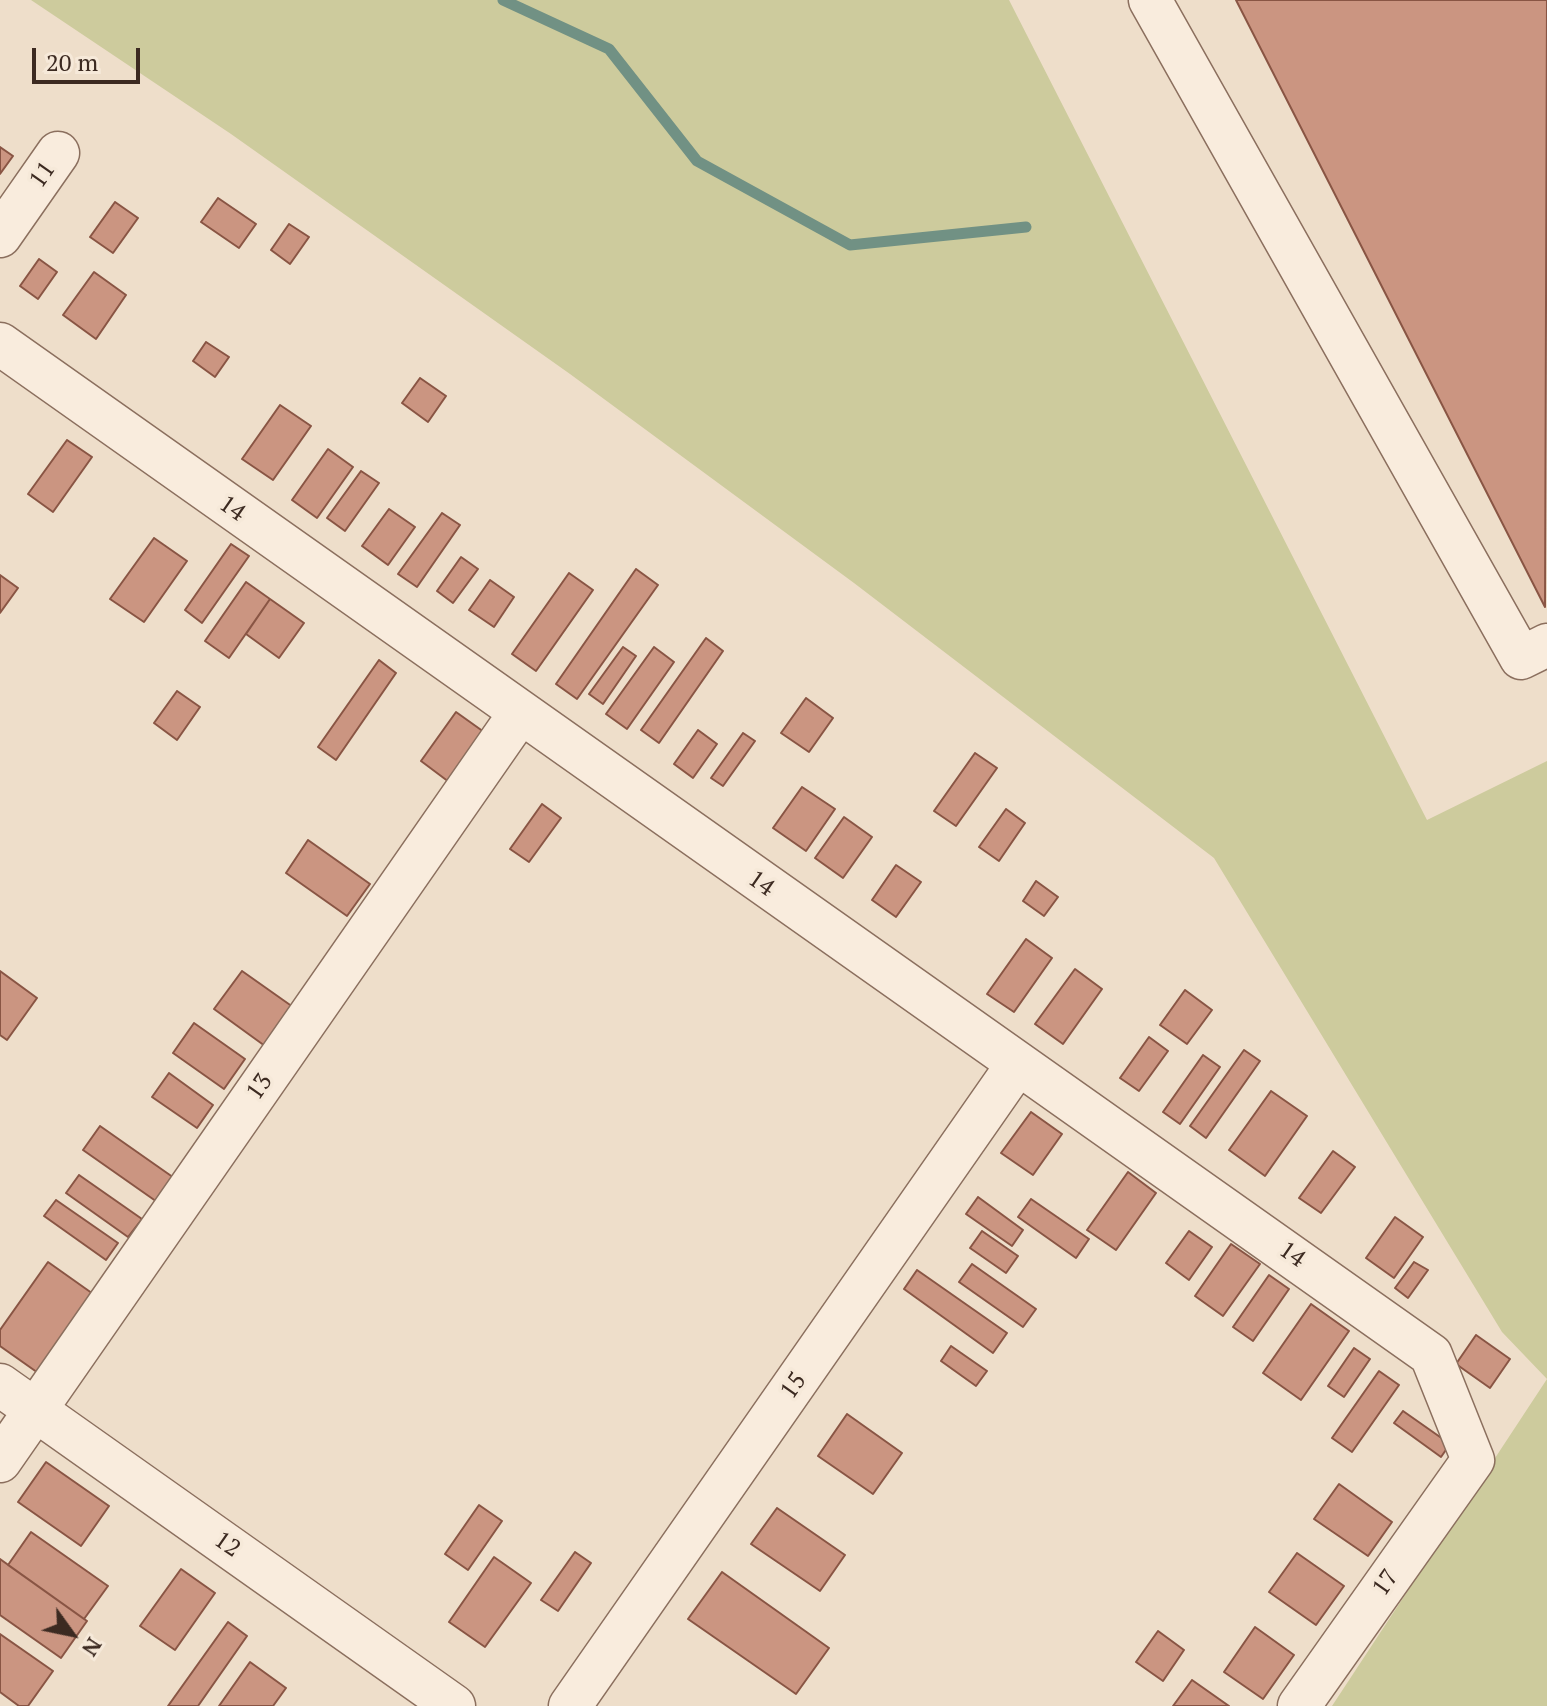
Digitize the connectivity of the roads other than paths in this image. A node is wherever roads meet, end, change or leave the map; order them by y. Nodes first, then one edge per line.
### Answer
1 (1150, 0) edge
2 (58, 153) dead end
3 (0, 236) edge
4 (0, 344) edge
5 (1547, 645) edge
6 (520, 713) junction
7 (1017, 1065) junction
8 (0, 1385) edge
9 (35, 1410) junction
10 (1473, 1460) joint
11 (0, 1461) edge
12 (454, 1706) edge
13 (570, 1706) edge
14 (1299, 1706) edge

1 - 5 street
2 - 3 street, 11
4 - 6 street, 14
6 - 7 street, 14
6 - 9 street, 13
7 - 10 street, 14
7 - 13 street, 15
8 - 9 street, 12
9 - 11 street, 13
9 - 12 street, 12
10 - 14 street, 17

